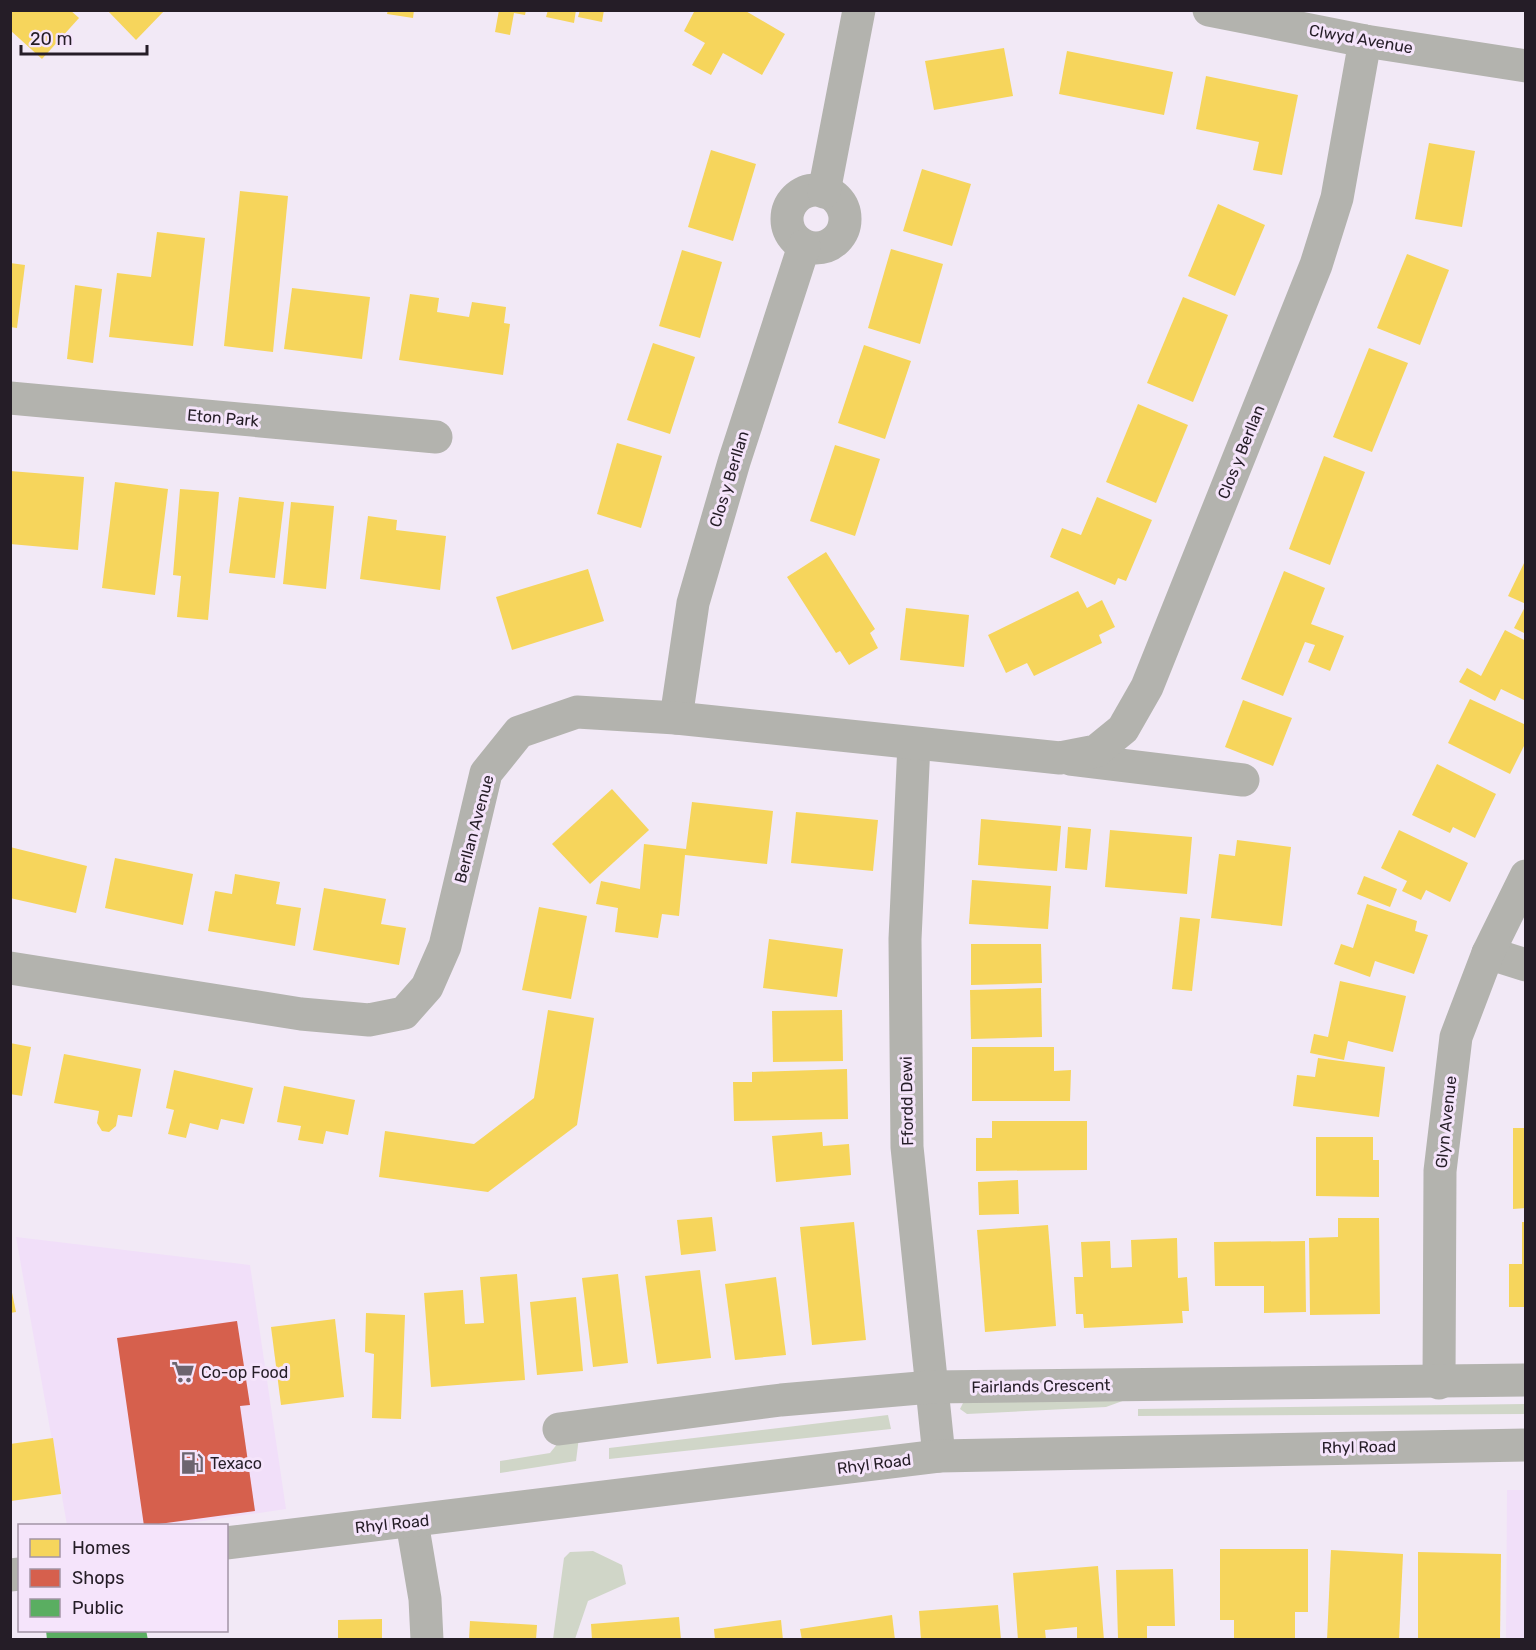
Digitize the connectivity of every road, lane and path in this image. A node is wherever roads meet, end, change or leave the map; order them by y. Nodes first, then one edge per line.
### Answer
1 (859, 10) edge
2 (1209, 10) edge
3 (1365, 41) junction
4 (1520, 65) edge
5 (10, 398) edge
6 (436, 437) dead end
7 (676, 717) junction
8 (914, 744) junction
9 (1002, 750) joint
10 (1060, 758) junction
11 (1243, 780) dead end
12 (1526, 876) edge
13 (1488, 953) junction
14 (1526, 965) edge
15 (10, 968) edge
16 (1526, 1380) edge
17 (1439, 1383) junction
18 (931, 1387) junction
19 (559, 1429) dead end
20 (1526, 1445) edge
21 (939, 1456) junction
22 (412, 1522) junction
23 (228, 1543) edge
24 (427, 1640) edge

1 - 7 street, Clos y Berllan
2 - 3 street, Clwyd Avenue
3 - 4 street, Clwyd Avenue
3 - 10 street, Clos y Berllan
5 - 6 street, Eton Park
7 - 8 street, Berllan Avenue
7 - 15 street, Berllan Avenue
8 - 9 street, Berllan Avenue
8 - 18 street, Ffordd Dewi
9 - 10 street, Clos y Berllan
10 - 11 street
12 - 13 street, Glyn Avenue
13 - 14 street
13 - 17 street, Glyn Avenue
16 - 17 street, Fairlands Crescent
17 - 18 street, Fairlands Crescent
18 - 19 street, Fairlands Crescent
18 - 21 street, Ffordd Dewi
20 - 21 street, Rhyl Road
21 - 22 street, Rhyl Road
22 - 23 street, Rhyl Road
22 - 24 street

